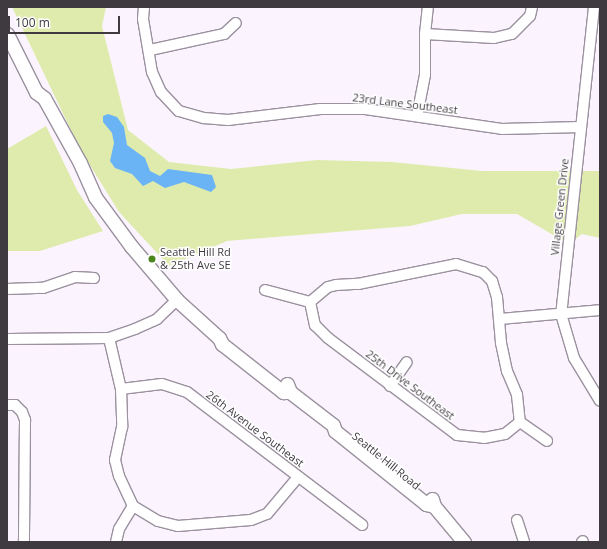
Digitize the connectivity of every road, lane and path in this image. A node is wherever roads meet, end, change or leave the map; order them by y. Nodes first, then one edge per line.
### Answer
1 (144, 7) edge
2 (428, 7) edge
3 (532, 7) edge
4 (594, 7) edge
5 (236, 23) dead end
6 (425, 34) junction
7 (597, 36) edge
8 (7, 37) edge
9 (150, 50) junction
10 (417, 116) junction
11 (581, 127) junction
12 (94, 278) dead end
13 (7, 289) edge
14 (265, 290) dead end
15 (177, 300) junction
16 (310, 302) junction
17 (600, 310) edge
18 (561, 314) junction
19 (500, 319) junction
20 (7, 338) edge
21 (109, 338) junction
22 (407, 362) dead end
23 (390, 386) junction
24 (121, 389) junction
25 (600, 401) edge
26 (7, 406) edge
27 (520, 422) junction
28 (547, 441) dead end
29 (298, 477) junction
30 (133, 506) junction
31 (517, 520) dead end
32 (362, 525) dead end
33 (24, 542) edge
34 (116, 542) edge
35 (464, 542) edge
36 (524, 542) edge

1 - 9 street
2 - 6 street
3 - 6 street
4 - 7 street, Village Green Drive
5 - 9 street
6 - 10 street
7 - 11 street, Village Green Drive
8 - 15 main road, Seattle Hill Road
9 - 10 street, 23rd Lane Southeast
10 - 11 street, 23rd Lane Southeast
11 - 18 street, Village Green Drive
12 - 13 street
14 - 16 street
15 - 21 street
15 - 35 main road, Seattle Hill Road
16 - 19 street
16 - 23 street, 25th Drive Southeast
17 - 18 street
18 - 19 street
18 - 25 street, Village Green Drive
19 - 27 street
20 - 21 street
21 - 24 street
22 - 23 street
23 - 27 street, 25th Drive Southeast
24 - 29 street, 26th Avenue Southeast
24 - 30 street
26 - 33 street
27 - 28 street
29 - 30 street
29 - 32 street, 26th Avenue Southeast
30 - 34 street
31 - 36 street

